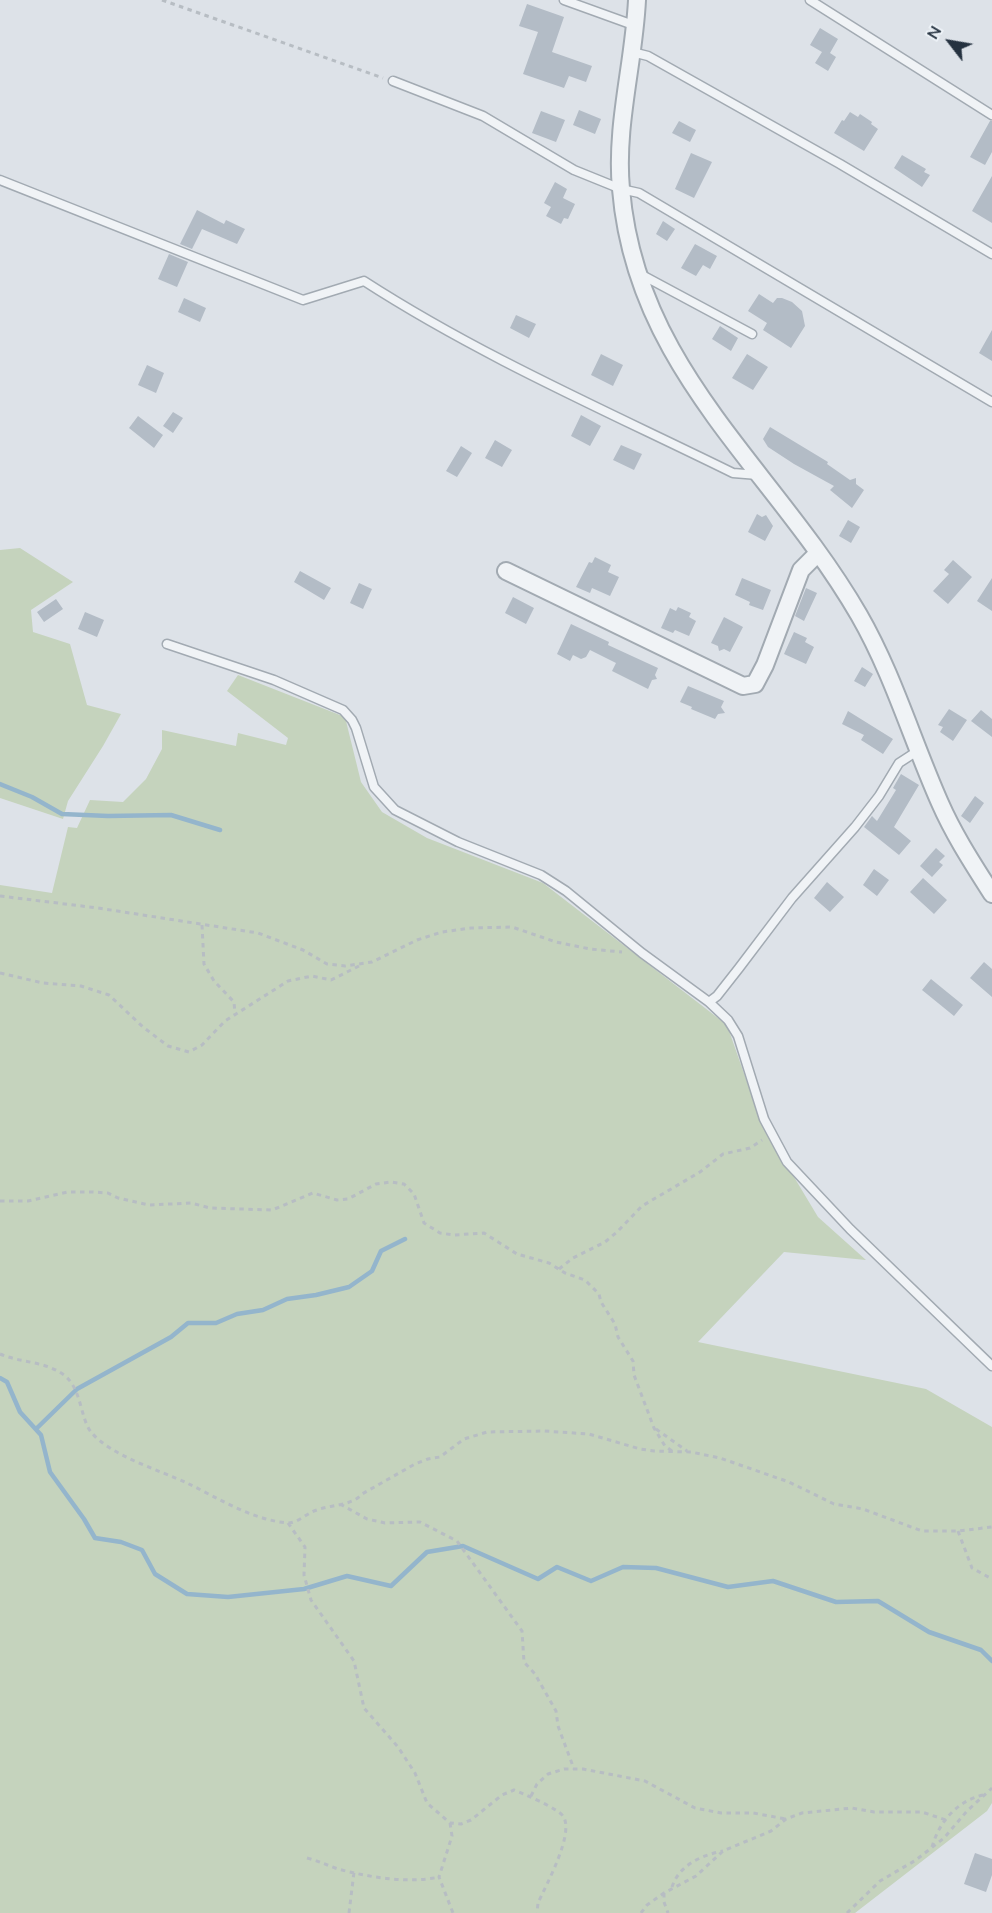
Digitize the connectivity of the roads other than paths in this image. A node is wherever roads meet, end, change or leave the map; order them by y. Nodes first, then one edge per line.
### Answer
1 (564, 0) edge
2 (637, 0) edge
3 (810, 0) edge
4 (636, 26) junction
5 (632, 52) junction
6 (393, 81) road end
7 (992, 115) edge
8 (0, 180) edge
9 (621, 189) junction
10 (992, 254) edge
11 (637, 272) junction
12 (752, 334) dead end
13 (992, 402) edge
14 (759, 475) junction
15 (818, 553) junction
16 (506, 571) dead end
17 (167, 644) dead end
18 (920, 750) junction
19 (992, 894) edge
20 (709, 1002) junction
21 (992, 1366) edge

1 - 4 lane
2 - 4 street
3 - 7 lane
4 - 5 street
5 - 9 street
5 - 10 lane
6 - 9 lane
8 - 14 lane
9 - 11 street
9 - 13 lane
11 - 12 lane
11 - 14 street
14 - 15 street
15 - 16 street
15 - 18 street
17 - 20 lane
18 - 19 street
18 - 20 lane
20 - 21 lane

